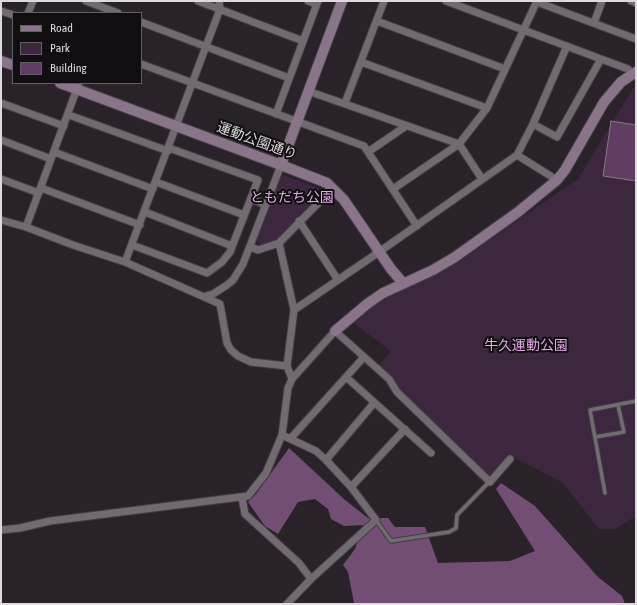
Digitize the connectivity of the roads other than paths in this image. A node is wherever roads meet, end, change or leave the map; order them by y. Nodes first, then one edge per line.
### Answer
1 (33, 1) edge
2 (86, 1) edge
3 (198, 1) edge
4 (219, 1) edge
5 (308, 1) edge
6 (342, 1) edge
7 (384, 1) edge
8 (446, 1) edge
9 (602, 1) edge
10 (632, 1) edge
11 (537, 2) edge
12 (317, 3) edge
13 (636, 3) edge
14 (220, 9) junction
15 (1, 11) edge
16 (28, 12) edge
17 (115, 12) edge
18 (12, 15) edge
19 (377, 21) junction
20 (142, 22) edge
21 (594, 23) junction
22 (524, 30) junction
23 (636, 39) edge
24 (303, 41) junction
25 (207, 46) junction
26 (567, 46) junction
27 (601, 59) junction
28 (1, 61) edge
29 (361, 62) junction
30 (142, 64) edge
31 (12, 65) edge
32 (505, 69) junction
33 (634, 73) edge
34 (289, 78) junction
35 (193, 83) junction
36 (66, 84) edge
37 (78, 86) edge
38 (308, 91) junction
39 (1, 103) edge
40 (345, 103) junction
41 (487, 108) junction
42 (276, 114) junction
43 (69, 115) junction
44 (297, 122) junction
45 (533, 124) junction
46 (64, 126) junction
47 (406, 126) junction
48 (178, 127) junction
49 (1, 140) edge
50 (459, 144) junction
51 (169, 150) junction
52 (368, 152) junction
53 (53, 155) junction
54 (517, 155) junction
55 (281, 165) junction
56 (1, 179) edge
57 (482, 179) junction
58 (557, 180) junction
59 (156, 182) junction
60 (333, 188) junction
61 (153, 190) junction
62 (393, 190) junction
63 (40, 191) junction
64 (250, 199) junction
65 (266, 205) junction
66 (145, 212) junction
67 (244, 214) junction
68 (1, 220) edge
69 (300, 222) junction
70 (140, 225) junction
71 (417, 226) junction
72 (26, 227) junction
73 (278, 243) junction
74 (132, 245) junction
75 (232, 246) junction
76 (251, 247) junction
77 (379, 252) junction
78 (125, 262) junction
79 (338, 280) junction
80 (403, 283) junction
81 (206, 296) junction
82 (294, 310) junction
83 (335, 331) junction
84 (364, 357) junction
85 (287, 366) junction
86 (346, 377) junction
87 (292, 379) junction
88 (636, 401) edge
89 (374, 403) junction
90 (618, 404) junction
91 (405, 429) junction
92 (282, 435) junction
93 (595, 437) junction
94 (291, 438) junction
95 (432, 453) dead end
96 (510, 459) dead end
97 (326, 460) junction
98 (490, 482) junction
99 (350, 487) junction
100 (604, 493) dead end
101 (242, 498) junction
102 (376, 520) junction
103 (1, 530) edge
104 (311, 579) junction
105 (291, 603) edge

1 - 16 street
2 - 17 street
3 - 14 street
4 - 14 street
5 - 12 street
6 - 38 street
7 - 19 street
8 - 22 street
9 - 21 street
10 - 13 street
11 - 21 street
11 - 22 street
12 - 24 street
14 - 24 street
14 - 25 street
15 - 18 street
19 - 29 street
19 - 32 street
20 - 25 street
21 - 23 street
22 - 26 street
22 - 32 street
24 - 34 street
25 - 34 street
25 - 35 street
26 - 27 street
26 - 45 street
27 - 33 street
27 - 45 street
28 - 31 street
29 - 40 street
29 - 41 street
30 - 35 street
32 - 41 street
33 - 58 street
34 - 42 street
35 - 42 street
35 - 48 street
36 - 37 street, 運動公園通り
37 - 43 street
37 - 48 street, 運動公園通り
38 - 40 street
38 - 44 street
39 - 46 street
40 - 47 street
41 - 50 street
42 - 44 street
43 - 46 street
43 - 51 street
44 - 52 street
44 - 55 street
45 - 54 street
46 - 53 street
47 - 50 street
47 - 52 street
48 - 51 street
48 - 55 street, 運動公園通り
49 - 53 street
50 - 57 street
50 - 62 street
51 - 59 street
51 - 64 street
52 - 62 street
53 - 61 street
53 - 63 street
54 - 57 street
54 - 58 street
55 - 60 street, 運動公園通り
55 - 65 street
56 - 63 street
57 - 71 street
58 - 80 street
59 - 61 street
59 - 67 street
60 - 69 street
60 - 77 street, 運動公園通り
61 - 66 street
62 - 71 street
63 - 70 street
63 - 72 street
64 - 65 street
64 - 67 street
65 - 76 street
66 - 70 street
66 - 75 street
67 - 75 street
68 - 72 street
69 - 73 street
69 - 79 street
70 - 74 street
71 - 77 street
72 - 78 street
73 - 76 street
73 - 82 street
74 - 75 street
74 - 78 street
76 - 81 street
77 - 79 street
77 - 80 street, 運動公園通り
78 - 81 street
79 - 82 street
80 - 83 street
81 - 85 street
82 - 85 street
83 - 84 street
83 - 87 street
84 - 86 street
84 - 98 street
85 - 87 street
86 - 89 street
86 - 94 street
87 - 92 street
88 - 90 lane
89 - 91 street
89 - 97 street
90 - 93 lane
90 - 93 lane
91 - 95 street
91 - 99 street
92 - 94 street
92 - 101 street
93 - 100 lane
94 - 97 street
96 - 98 street
97 - 99 street
98 - 102 lane
99 - 102 street
101 - 103 street
101 - 104 street
102 - 104 street
104 - 105 street

